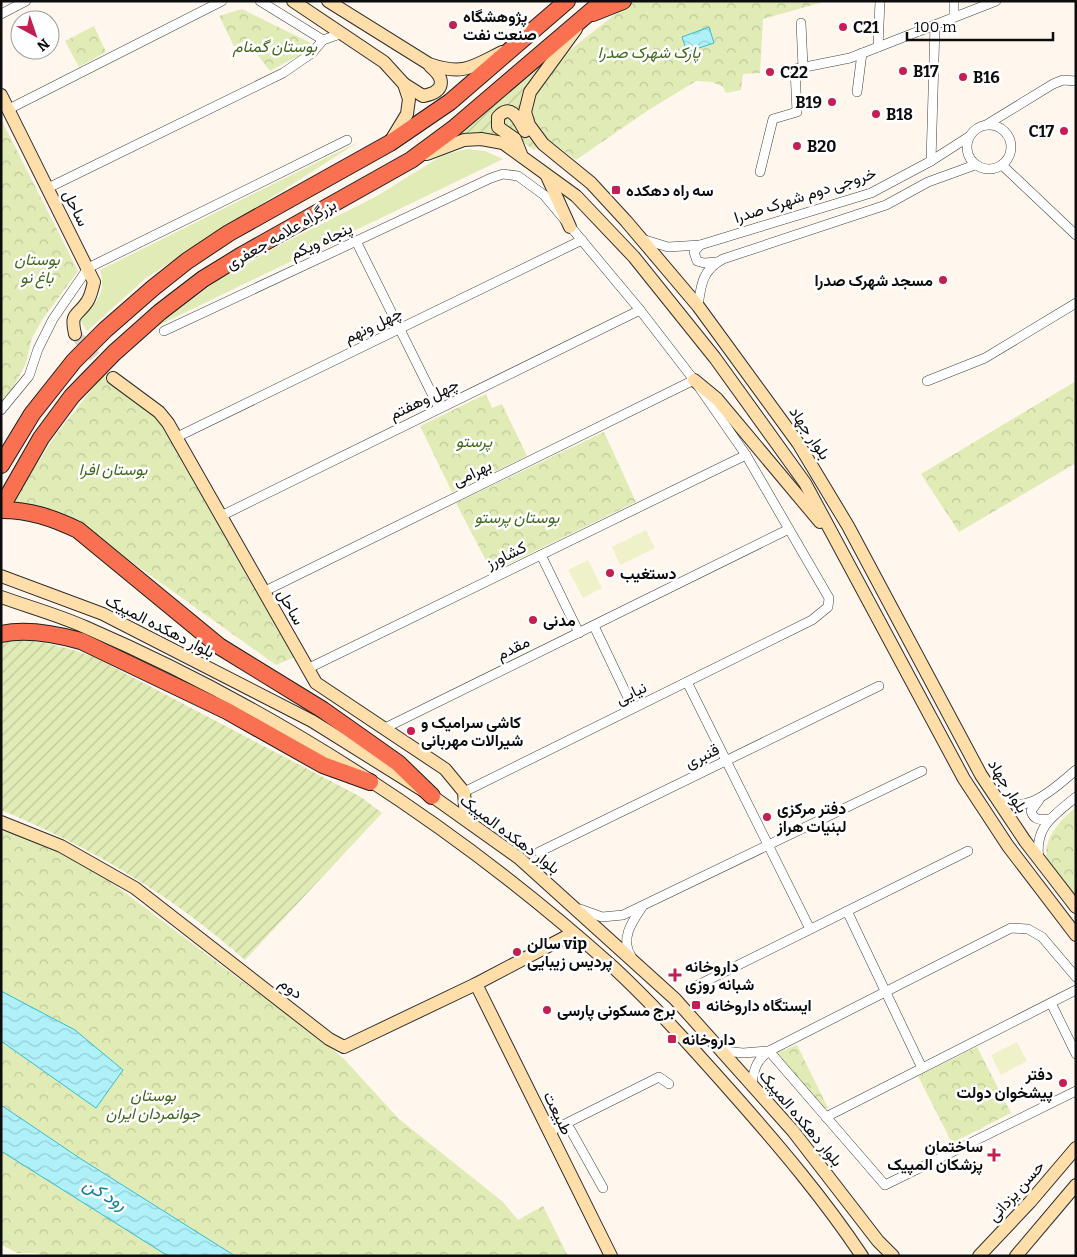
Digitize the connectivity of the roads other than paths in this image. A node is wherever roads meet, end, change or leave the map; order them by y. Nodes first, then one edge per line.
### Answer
1 (26, 1) edge
2 (222, 1) edge
3 (260, 1) edge
4 (293, 1) edge
5 (328, 1) edge
6 (603, 1) edge
7 (623, 1) edge
8 (880, 1) edge
9 (954, 1) edge
10 (996, 1) edge
11 (563, 4) edge
12 (1, 14) edge
13 (584, 17) junction
14 (954, 17) junction
15 (801, 23) dead end
16 (935, 25) junction
17 (340, 34) junction
18 (323, 40) junction
19 (518, 44) junction
20 (878, 47) junction
21 (862, 53) junction
22 (429, 64) junction
23 (803, 67) junction
24 (1076, 81) edge
25 (404, 84) junction
26 (858, 92) dead end
27 (1, 95) edge
28 (9, 109) junction
29 (986, 125) junction
30 (970, 136) junction
31 (347, 140) dead end
32 (390, 143) junction
33 (542, 144) junction
34 (521, 154) junction
35 (411, 160) junction
36 (931, 161) junction
37 (975, 165) junction
38 (1002, 165) junction
39 (760, 172) dead end
40 (547, 176) junction
41 (48, 188) junction
42 (570, 227) junction
43 (1076, 235) edge
44 (640, 238) junction
45 (582, 240) junction
46 (356, 241) junction
47 (700, 244) junction
48 (719, 262) junction
49 (88, 268) junction
50 (1076, 303) edge
51 (698, 306) junction
52 (640, 310) junction
53 (400, 329) junction
54 (164, 331) dead end
55 (75, 334) dead end
56 (114, 378) tunnel mouth
57 (694, 380) junction
58 (927, 381) dead end
59 (439, 408) junction
60 (1, 410) edge
61 (32, 414) junction
62 (177, 437) junction
63 (1, 454) edge
64 (746, 455) junction
65 (1, 465) edge
66 (1, 509) edge
67 (221, 516) junction
68 (789, 529) junction
69 (840, 546) junction
70 (541, 555) junction
71 (1, 576) edge
72 (264, 592) junction
73 (1, 597) edge
74 (812, 620) joint
75 (594, 626) junction
76 (579, 633) junction
77 (1, 634) edge
78 (307, 669) junction
79 (687, 682) junction
80 (878, 686) dead end
81 (633, 708) junction
82 (386, 728) junction
83 (726, 761) junction
84 (1076, 770) edge
85 (922, 771) dead end
86 (370, 782) junction
87 (464, 792) junction
88 (992, 792) junction
89 (432, 796) junction
90 (1076, 798) edge
91 (1040, 799) junction
92 (1050, 819) junction
93 (466, 820) junction
94 (1, 822) edge
95 (768, 845) junction
96 (968, 851) dead end
97 (539, 852) dead end
98 (1039, 860) junction
99 (574, 905) junction
100 (642, 906) junction
101 (1076, 907) edge
102 (847, 911) junction
103 (810, 929) junction
104 (572, 933) junction
105 (1076, 935) edge
106 (632, 958) junction
107 (1076, 976) edge
108 (476, 984) junction
109 (690, 989) dead end
110 (1076, 990) edge
111 (885, 992) junction
112 (1052, 1003) junction
113 (724, 1051) junction
114 (769, 1051) junction
115 (1076, 1054) edge
116 (922, 1068) junction
117 (752, 1083) junction
118 (669, 1084) dead end
119 (1076, 1091) edge
120 (826, 1117) junction
121 (555, 1129) junction
122 (1076, 1148) edge
123 (1076, 1186) edge
124 (603, 1188) dead end
125 (611, 1256) edge
126 (862, 1256) edge
127 (893, 1256) edge
128 (979, 1256) edge
129 (1016, 1256) edge

1 - 12 street
2 - 28 street
3 - 18 street
4 - 17 street
5 - 22 street
6 - 13 highway, بزرگراه علامه جعفری
7 - 13 highway
8 - 20 street
9 - 14 street
10 - 14 street
11 - 19 highway, بزرگراه علامه جعفری
13 - 33 street, بلوار جهاد
13 - 35 highway, بزرگراه علامه جعفری
14 - 16 street
15 - 23 street
16 - 20 street
16 - 36 street
17 - 18 street
17 - 25 street
18 - 41 street
19 - 22 street
19 - 32 highway, بزرگراه علامه جعفری
20 - 21 street
21 - 23 street
21 - 26 street
22 - 25 street
23 - 39 street
24 - 29 street
25 - 32 street
27 - 28 street, ساحل
28 - 41 street, ساحل
29 - 30 street
29 - 38 street
30 - 36 street, خروجی دوم شهرک صدرا
30 - 37 street
31 - 49 street
32 - 61 highway, بزرگراه علامه جعفری
33 - 34 street
33 - 44 street, بلوار جهاد
34 - 35 street, بلوار جهاد
34 - 40 street, بلوار جهاد
35 - 66 highway, بزرگراه علامه جعفری
36 - 47 street, خروجی دوم شهرک صدرا
37 - 38 street
37 - 48 street
38 - 43 street
40 - 42 street
40 - 69 street, بلوار جهاد
41 - 49 street, ساحل
42 - 45 street, پنجاه ویکم
42 - 46 street, پنجاه ویکم
44 - 47 street, خروجی دوم شهرک صدرا
44 - 51 street, بلوار جهاد
45 - 52 street, پنجاه ویکم
45 - 53 street, چهل ونهم
46 - 53 street
46 - 54 street, پنجاه ویکم
47 - 48 street
48 - 51 street
49 - 55 street, ساحل
49 - 60 street
50 - 58 street
51 - 88 street, بلوار جهاد
52 - 57 street, پنجاه ویکم
52 - 59 street, چهل وهفتم
53 - 59 street
53 - 62 street, چهل ونهم
56 - 62 street, ساحل
57 - 64 street, پنجاه ویکم
57 - 69 street
57 - 72 street, بهرامی
59 - 67 street, چهل وهفتم
61 - 63 highway
61 - 65 highway, بزرگراه علامه جعفری
62 - 67 street, ساحل
64 - 68 street, پنجاه ویکم
64 - 70 street, کشاورز
66 - 89 highway
67 - 72 street, ساحل
68 - 74 street, پنجاه ویکم
68 - 75 street, مقدم
69 - 105 street, بلوار جهاد
70 - 76 street
70 - 78 street, کشاورز
71 - 89 street, بلوار دهکده المپیک
72 - 78 street, ساحل
73 - 86 street, بلوار دهکده المپیک
74 - 79 street, نیایی
75 - 76 street, مقدم
75 - 81 street
76 - 82 street, مقدم
77 - 86 highway
78 - 82 street, ساحل
79 - 81 street, نیایی
79 - 83 street
80 - 83 street, قنبری
81 - 87 street, نیایی
82 - 87 street, ساحل
83 - 95 street
83 - 97 street, قنبری
84 - 91 street
85 - 95 street
86 - 104 street, بلوار دهکده المپیک
87 - 93 street
88 - 91 street
88 - 98 street, بلوار جهاد
89 - 93 street, بلوار دهکده المپیک
90 - 92 street
91 - 92 street
92 - 98 street
93 - 99 street, بلوار دهکده المپیک
94 - 108 street, دوم
95 - 100 street
95 - 103 street
96 - 102 street
98 - 101 street, بلوار جهاد
99 - 100 street
99 - 106 street, بلوار دهکده المپیک
100 - 106 street
102 - 103 street
102 - 111 street
103 - 109 street
104 - 108 street, دوم
104 - 126 street, بلوار دهکده المپیک
106 - 113 street, بلوار دهکده المپیک
107 - 111 street
108 - 121 street, طبیعت
110 - 112 street
111 - 114 street
111 - 116 street
112 - 115 street
112 - 116 street
113 - 114 street
113 - 117 street, بلوار دهکده المپیک
114 - 117 street
114 - 120 street
116 - 120 street
117 - 127 street, بلوار دهکده المپیک
118 - 121 street
119 - 120 street
121 - 124 street
121 - 125 street, طبیعت
122 - 128 street, حسن یزدانی
123 - 129 street

